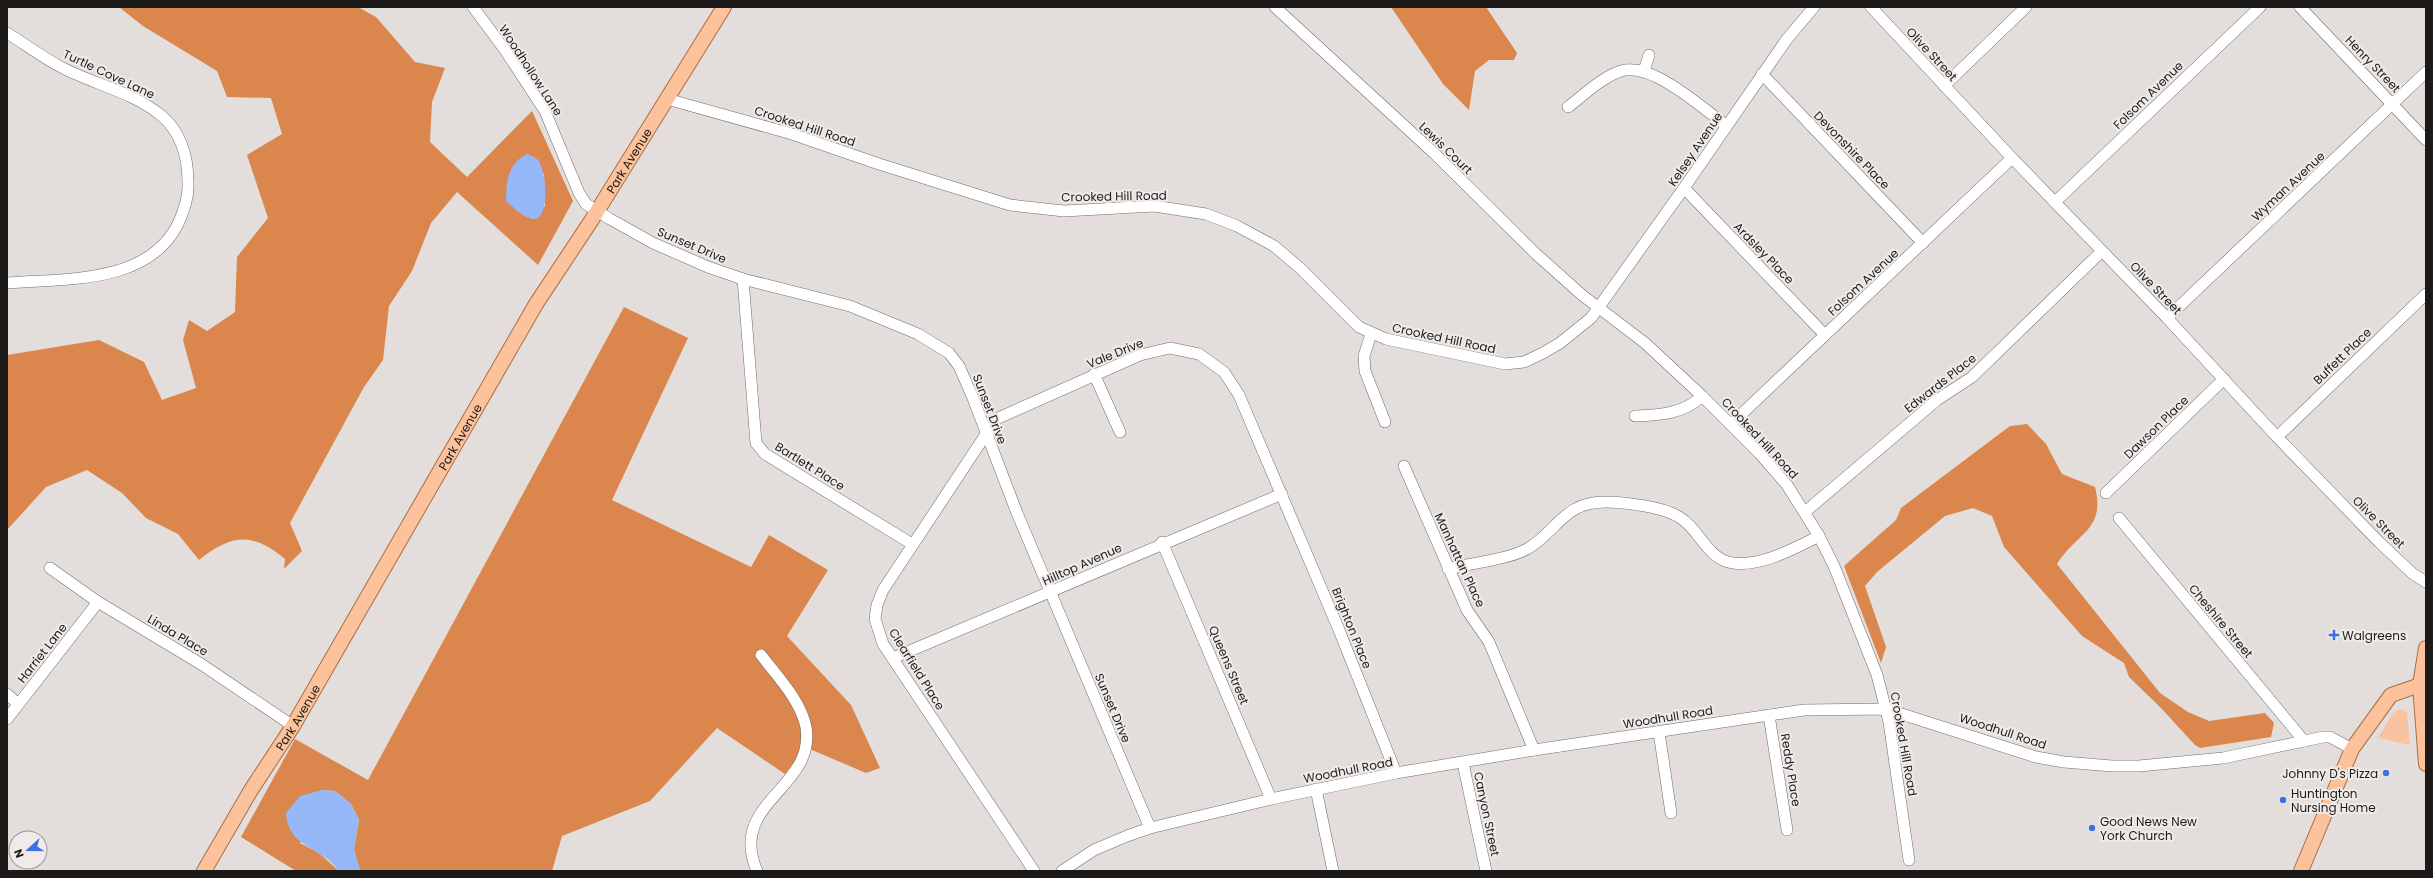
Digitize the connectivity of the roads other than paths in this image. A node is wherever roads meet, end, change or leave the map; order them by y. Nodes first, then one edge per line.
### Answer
1 (473, 7) edge
2 (724, 7) edge
3 (1276, 7) edge
4 (1814, 7) edge
5 (1871, 7) edge
6 (2026, 7) edge
7 (2260, 7) edge
8 (2300, 7) edge
9 (7, 33) edge
10 (1650, 55) dead end
11 (1644, 71) junction
12 (2426, 72) edge
13 (1762, 74) junction
14 (1944, 86) junction
15 (667, 99) junction
16 (2393, 104) junction
17 (1568, 107) dead end
18 (1727, 126) junction
19 (2426, 140) edge
20 (2012, 158) junction
21 (1684, 188) junction
22 (2055, 202) junction
23 (597, 211) junction
24 (1923, 243) junction
25 (2102, 251) junction
26 (743, 279) junction
27 (7, 283) edge
28 (2426, 294) edge
29 (1600, 308) junction
30 (2167, 318) junction
31 (1371, 334) junction
32 (1825, 336) junction
33 (1094, 374) junction
34 (2224, 379) junction
35 (1702, 396) junction
36 (1635, 416) dead end
37 (1385, 422) dead end
38 (1731, 424) junction
39 (1120, 432) dead end
40 (986, 434) junction
41 (2277, 437) junction
42 (1404, 466) dead end
43 (2106, 493) dead end
44 (1282, 494) junction
45 (1805, 512) junction
46 (2119, 518) dead end
47 (1819, 536) junction
48 (1162, 542) junction
49 (912, 544) junction
50 (50, 568) dead end
51 (1448, 569) junction
52 (2426, 582) edge
53 (1050, 592) junction
54 (98, 602) junction
55 (2426, 648) edge
56 (761, 655) dead end
57 (893, 658) junction
58 (2423, 686) edge
59 (7, 694) edge
60 (18, 704) junction
61 (1886, 709) junction
62 (1770, 715) junction
63 (7, 719) edge
64 (293, 726) junction
65 (1659, 732) junction
66 (2304, 741) junction
67 (2352, 749) junction
68 (1534, 750) junction
69 (1463, 763) junction
70 (2426, 764) edge
71 (1396, 773) junction
72 (1316, 789) junction
73 (1271, 799) junction
74 (1671, 813) dead end
75 (1150, 828) junction
76 (1787, 830) dead end
77 (1908, 860) dead end
78 (204, 871) edge
79 (757, 871) edge
80 (1034, 871) edge
81 (1062, 871) edge
82 (1333, 871) edge
83 (1486, 871) edge
84 (2301, 871) edge

1 - 23 street, Woodhollow Lane
2 - 15 main road, Park Avenue
3 - 29 street, Lewis Court
4 - 13 street, Kelsey Avenue
5 - 14 street, Olive Street
6 - 14 street
7 - 22 street, Folsom Avenue
8 - 16 street, Henry Street
9 - 27 street, Turtle Cove Lane
10 - 11 street
11 - 17 street
11 - 18 street
12 - 16 street, Wyman Avenue
13 - 18 street, Kelsey Avenue
13 - 24 street, Devonshire Place
14 - 20 street, Olive Street
15 - 23 main road, Park Avenue
15 - 31 street, Crooked Hill Road
16 - 19 street, Henry Street
16 - 30 street, Wyman Avenue
18 - 21 street, Kelsey Avenue
20 - 22 street, Olive Street
20 - 24 street, Folsom Avenue
21 - 29 street, Kelsey Avenue
21 - 32 street, Ardsley Place
22 - 25 street, Olive Street
23 - 26 street, Sunset Drive
23 - 64 main road, Park Avenue
24 - 32 street, Folsom Avenue
25 - 30 street, Olive Street
25 - 45 street, Edwards Place
26 - 40 street, Sunset Drive
26 - 49 street, Bartlett Place
28 - 41 street, Buffett Place
29 - 31 street, Crooked Hill Road
29 - 35 street, Crooked Hill Road
30 - 34 street, Olive Street
31 - 37 street
32 - 38 street, Folsom Avenue
33 - 39 street
33 - 40 street, Vale Drive
33 - 44 street, Vale Drive
34 - 41 street, Olive Street
34 - 43 street, Dawson Place
35 - 36 street
35 - 38 street, Crooked Hill Road
38 - 45 street, Crooked Hill Road
40 - 49 street, Clearfield Place
40 - 53 street, Sunset Drive
41 - 52 street, Olive Street
42 - 51 street, Manhattan Place
44 - 48 street, Hilltop Avenue
44 - 71 street, Brighton Place
45 - 47 street, Crooked Hill Road
46 - 66 street, Cheshire Street
47 - 51 street
47 - 61 street, Crooked Hill Road
48 - 53 street, Hilltop Avenue
48 - 73 street, Queens Street
49 - 57 street, Clearfield Place
50 - 54 street, Linda Place
51 - 68 street, Manhattan Place
53 - 57 street, Hilltop Avenue
53 - 75 street, Sunset Drive
54 - 60 street, Harriet Lane
54 - 64 street, Linda Place
55 - 58 main road
56 - 79 street
57 - 80 street, Clearfield Place
58 - 67 main road
58 - 70 main road
59 - 60 street
60 - 63 street, Harriet Lane
61 - 62 street, Woodhull Road
61 - 66 street, Woodhull Road
61 - 77 street, Crooked Hill Road
62 - 65 street, Woodhull Road
62 - 76 street, Reddy Place
64 - 78 main road, Park Avenue
65 - 68 street, Woodhull Road
65 - 74 street
66 - 67 street, Woodhull Road
67 - 84 main road
68 - 69 street, Woodhull Road
69 - 71 street, Woodhull Road
69 - 83 street, Canyon Street
71 - 72 street, Woodhull Road
72 - 73 street, Woodhull Road
72 - 82 street
73 - 75 street, Woodhull Road
75 - 81 street, Woodhull Road

